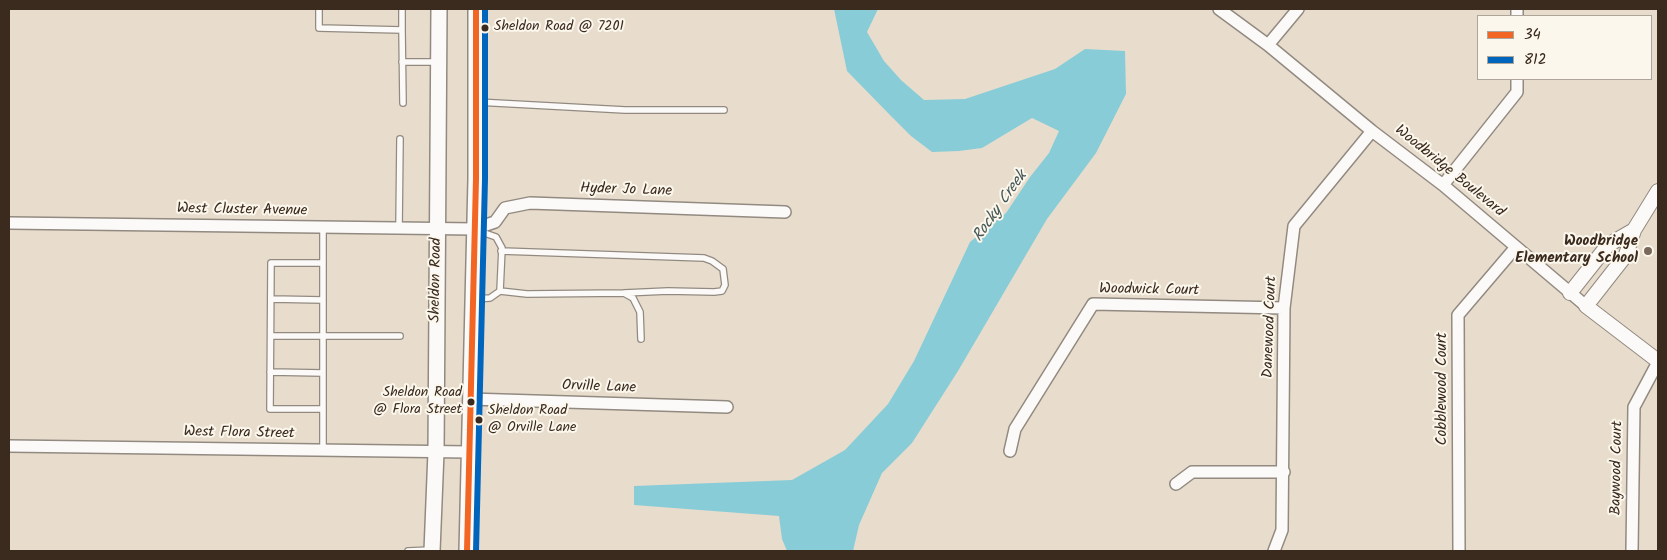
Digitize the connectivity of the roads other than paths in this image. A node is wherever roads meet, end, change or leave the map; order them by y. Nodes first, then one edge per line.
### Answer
1 (319, 9) edge
2 (402, 9) edge
3 (439, 9) edge
4 (476, 9) edge
5 (1219, 9) edge
6 (1298, 9) edge
7 (402, 30) junction
8 (1268, 45) junction
9 (402, 62) junction
10 (439, 62) junction
11 (1517, 80) edge
12 (475, 102) junction
13 (403, 103) dead end
14 (724, 110) dead end
15 (1372, 131) junction
16 (400, 139) dead end
17 (1443, 185) junction
18 (1658, 190) edge
19 (785, 212) dead end
20 (9, 223) edge
21 (324, 227) junction
22 (399, 228) junction
23 (438, 229) junction
24 (474, 230) junction
25 (1634, 230) junction
26 (1516, 247) junction
27 (501, 251) junction
28 (323, 263) junction
29 (500, 291) junction
30 (624, 293) junction
31 (1570, 293) junction
32 (271, 299) junction
33 (472, 299) junction
34 (323, 300) junction
35 (1586, 306) junction
36 (1284, 308) junction
37 (271, 336) junction
38 (323, 336) junction
39 (400, 336) dead end
40 (641, 339) dead end
41 (1658, 362) edge
42 (270, 372) junction
43 (323, 373) junction
44 (470, 399) junction
45 (727, 407) dead end
46 (323, 409) junction
47 (9, 446) edge
48 (323, 450) junction
49 (1010, 451) dead end
50 (436, 452) junction
51 (469, 452) junction
52 (1284, 472) junction
53 (1176, 484) dead end
54 (432, 550) edge
55 (408, 551) edge
56 (468, 551) edge
57 (1274, 551) edge
58 (1459, 551) edge
59 (1632, 551) edge

1 - 7 lane
2 - 7 lane
3 - 10 main road, Sheldon Road
4 - 12 main road
5 - 8 street, Woodbridge Boulevard
6 - 8 street
7 - 9 lane
8 - 15 street, Woodbridge Boulevard
9 - 10 lane
9 - 13 lane
10 - 23 main road, Sheldon Road
11 - 17 street
12 - 14 lane
12 - 24 main road
15 - 17 street, Woodbridge Boulevard
15 - 36 street, Danewood Court
16 - 22 lane
17 - 26 street, Woodbridge Boulevard
18 - 25 street
19 - 24 street, Hyder Jo Lane
20 - 21 street, West Cluster Avenue
21 - 22 street, West Cluster Avenue
21 - 28 lane
22 - 23 street, West Cluster Avenue
23 - 24 street, West Cluster Avenue
23 - 50 main road, Sheldon Road
24 - 27 lane
24 - 33 main road
25 - 31 street
25 - 35 street
26 - 31 street, Woodbridge Boulevard
26 - 58 street, Cobblewood Court
27 - 29 lane
27 - 30 lane
28 - 32 lane
28 - 34 lane
29 - 30 lane
29 - 33 lane
30 - 40 lane
31 - 35 street, Woodbridge Boulevard
32 - 34 lane
32 - 37 lane
33 - 44 main road
34 - 38 lane
35 - 41 street, Woodbridge Boulevard
36 - 49 street, Woodwick Court
36 - 52 street, Danewood Court
37 - 38 lane
37 - 42 lane
38 - 39 lane
38 - 43 lane
41 - 59 street, Baywood Court
42 - 43 lane
42 - 46 lane
43 - 46 lane
44 - 45 street, Orville Lane
44 - 51 main road
46 - 48 lane
47 - 48 street, West Flora Street
48 - 50 street, West Flora Street
50 - 51 street, West Flora Street
50 - 54 main road, Sheldon Road
51 - 56 main road
52 - 53 street
52 - 57 street, Danewood Court
54 - 55 lane

